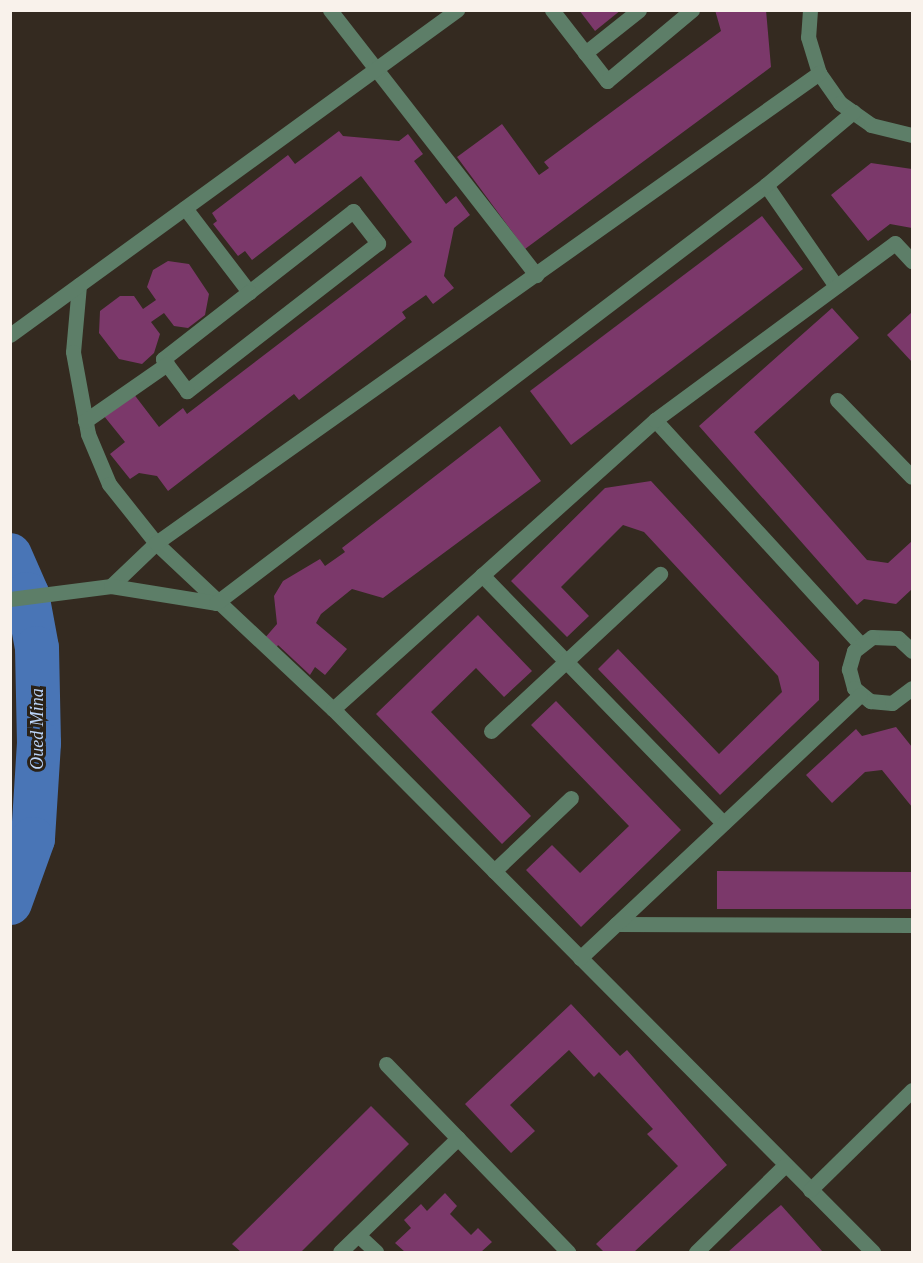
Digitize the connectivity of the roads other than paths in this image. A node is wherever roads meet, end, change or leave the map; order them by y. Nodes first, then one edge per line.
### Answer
1 (330, 10) edge
2 (457, 10) edge
3 (552, 10) edge
4 (639, 10) edge
5 (692, 10) edge
6 (810, 10) edge
7 (585, 53) junction
8 (376, 69) junction
9 (819, 73) junction
10 (853, 112) junction
11 (912, 135) edge
12 (766, 185) junction
13 (185, 208) junction
14 (912, 261) edge
15 (536, 275) junction
16 (79, 285) junction
17 (836, 286) junction
18 (249, 291) junction
19 (10, 335) edge
20 (167, 364) junction
21 (837, 400) dead end
22 (655, 420) junction
23 (86, 421) junction
24 (912, 477) edge
25 (156, 543) junction
26 (660, 574) dead end
27 (482, 575) junction
28 (111, 586) junction
29 (10, 599) edge
30 (216, 603) junction
31 (860, 644) junction
32 (911, 646) edge
33 (566, 662) junction
34 (912, 690) edge
35 (860, 695) junction
36 (333, 709) junction
37 (491, 731) dead end
38 (571, 798) dead end
39 (723, 823) junction
40 (494, 871) junction
41 (616, 924) junction
42 (912, 926) edge
43 (580, 958) junction
44 (386, 1064) dead end
45 (912, 1090) edge
46 (458, 1138) junction
47 (785, 1165) junction
48 (810, 1190) junction
49 (358, 1235) junction
50 (340, 1252) edge
51 (376, 1252) edge
52 (568, 1252) edge
53 (696, 1252) edge
54 (873, 1252) edge

1 - 8 street
2 - 8 street
3 - 7 street
4 - 7 street
5 - 7 street
6 - 9 street
8 - 13 street
8 - 15 street
9 - 10 street
9 - 15 street
10 - 11 street
10 - 12 street
12 - 17 street
12 - 30 street
13 - 16 street
13 - 18 street
14 - 17 street
15 - 25 street
16 - 19 street
16 - 23 street
17 - 22 street
18 - 20 street
18 - 20 street
20 - 23 street
21 - 24 street
22 - 27 street
22 - 31 street
23 - 25 street
25 - 28 street
25 - 30 street
26 - 33 street
27 - 33 street
27 - 36 street
28 - 29 street
28 - 30 street
30 - 36 street
31 - 32 street
31 - 35 street
33 - 37 street
33 - 39 street
34 - 35 street
35 - 39 street
36 - 40 street
38 - 40 street
39 - 41 street
40 - 43 street
41 - 42 street
41 - 43 street
43 - 47 street
44 - 46 street
45 - 48 street
46 - 49 street
46 - 52 street
47 - 48 street
47 - 53 street
48 - 54 street
49 - 50 street
49 - 51 street

